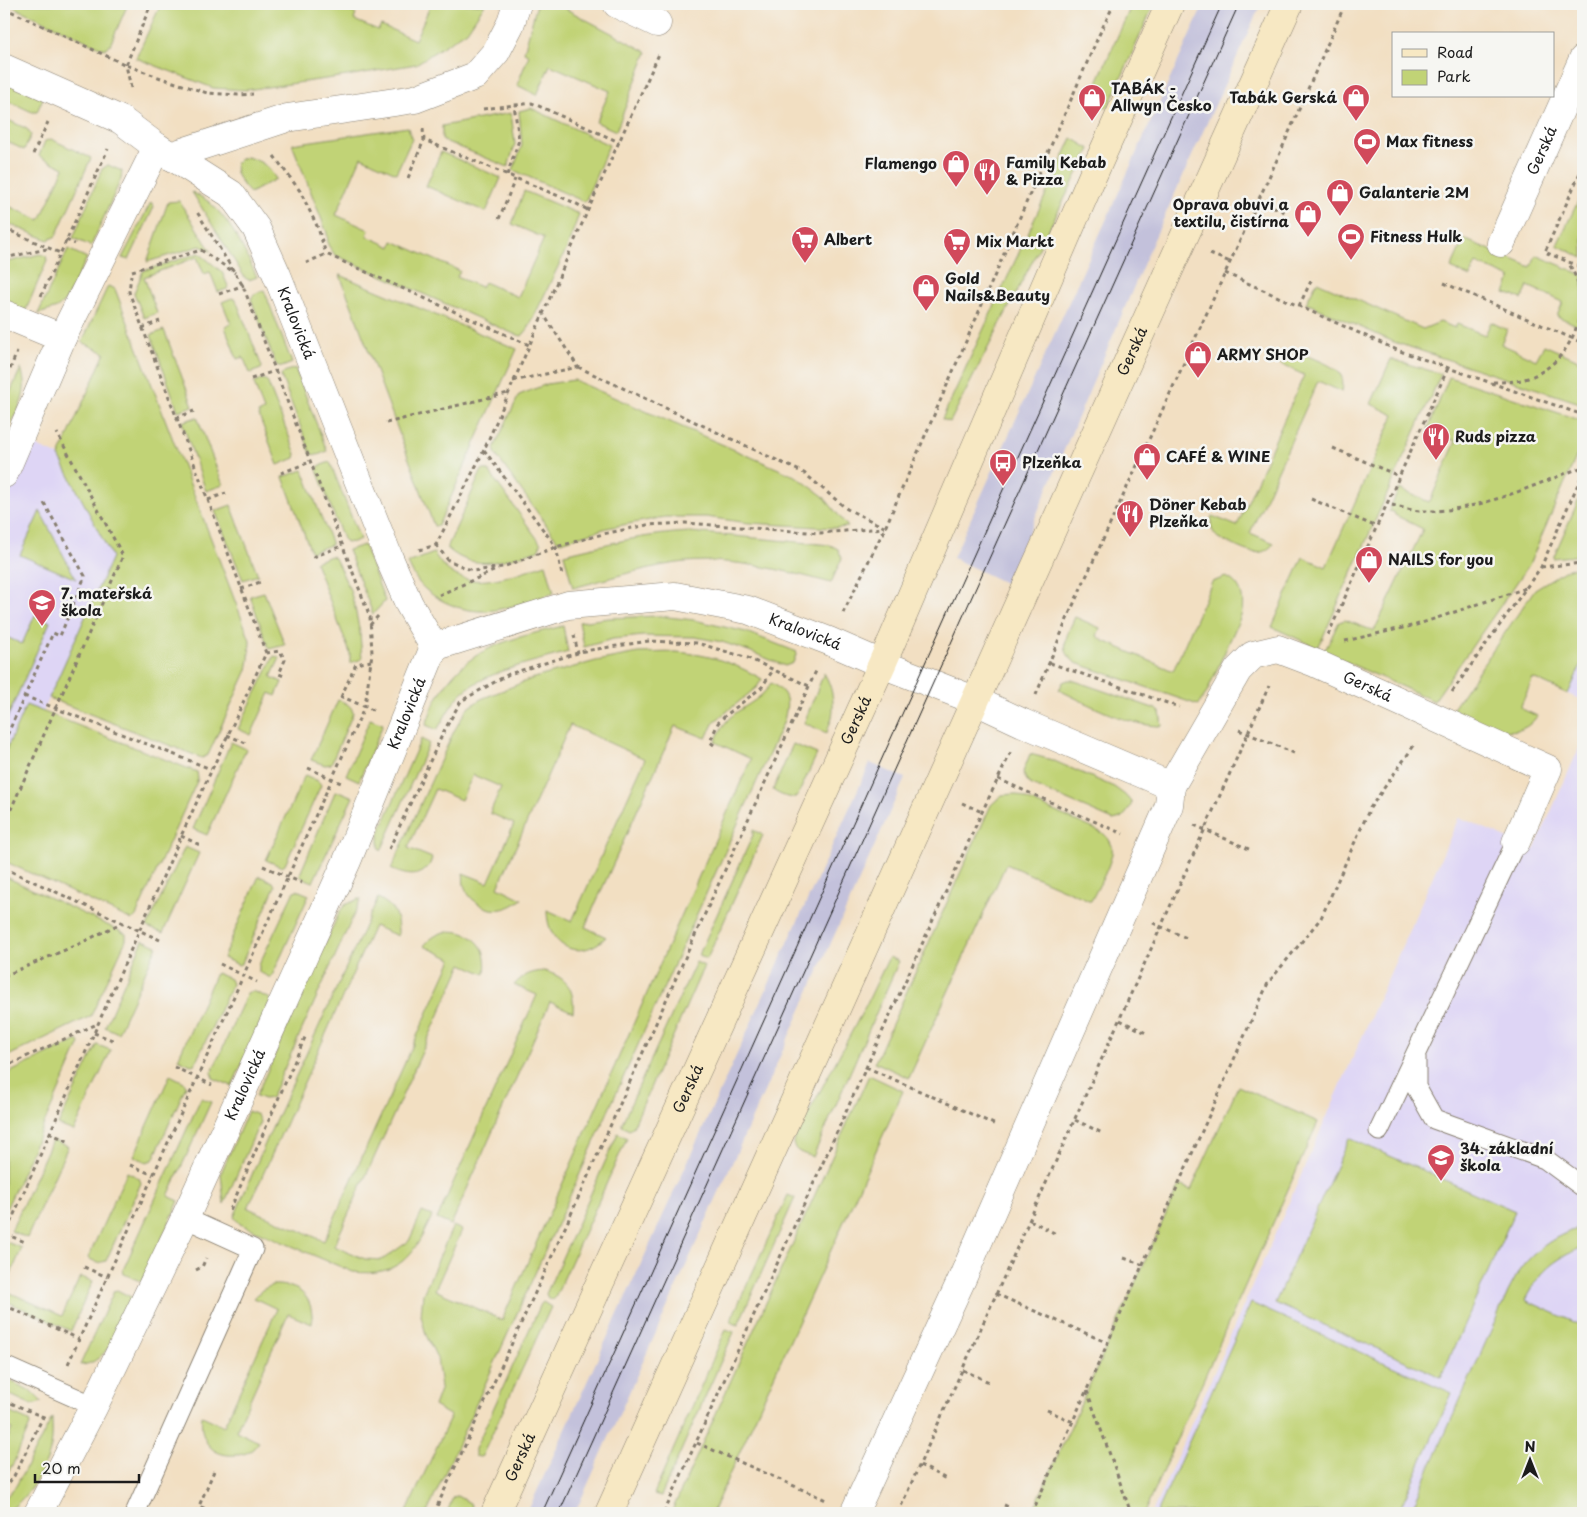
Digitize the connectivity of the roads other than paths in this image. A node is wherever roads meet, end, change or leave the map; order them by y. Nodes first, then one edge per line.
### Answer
1 (517, 4) edge
2 (618, 4) edge
3 (1170, 4) edge
4 (1289, 4) edge
5 (660, 35) road end
6 (1583, 59) edge
7 (4, 68) edge
8 (164, 152) junction
9 (1501, 243) dead end
10 (16, 319) edge
11 (62, 338) junction
12 (4, 474) edge
13 (434, 647) junction
14 (882, 664) junction
15 (974, 700) junction
16 (1171, 786) junction
17 (1516, 842) joint
18 (1416, 1054) junction
19 (1379, 1131) dead end
20 (1583, 1187) edge
21 (185, 1218) junction
22 (4, 1366) edge
23 (94, 1406) junction
24 (38, 1513) edge
25 (135, 1513) edge
26 (495, 1513) edge
27 (609, 1513) edge
28 (854, 1513) edge

1 - 8 street
2 - 5 street
3 - 14 street, Gerská
4 - 15 street, Gerská
6 - 9 street, Gerská
7 - 8 street, Kralovická
8 - 11 street
8 - 13 street, Kralovická
10 - 11 street
11 - 12 street
13 - 14 street, Kralovická
13 - 21 street, Kralovická
14 - 15 street
14 - 26 street, Gerská
15 - 16 street
15 - 27 street, Gerská
16 - 17 street, Gerská
16 - 28 street, Gerská
17 - 18 lane
18 - 19 lane
18 - 20 lane
21 - 23 street, Kralovická
21 - 25 lane
22 - 23 lane
23 - 24 street, Kralovická

